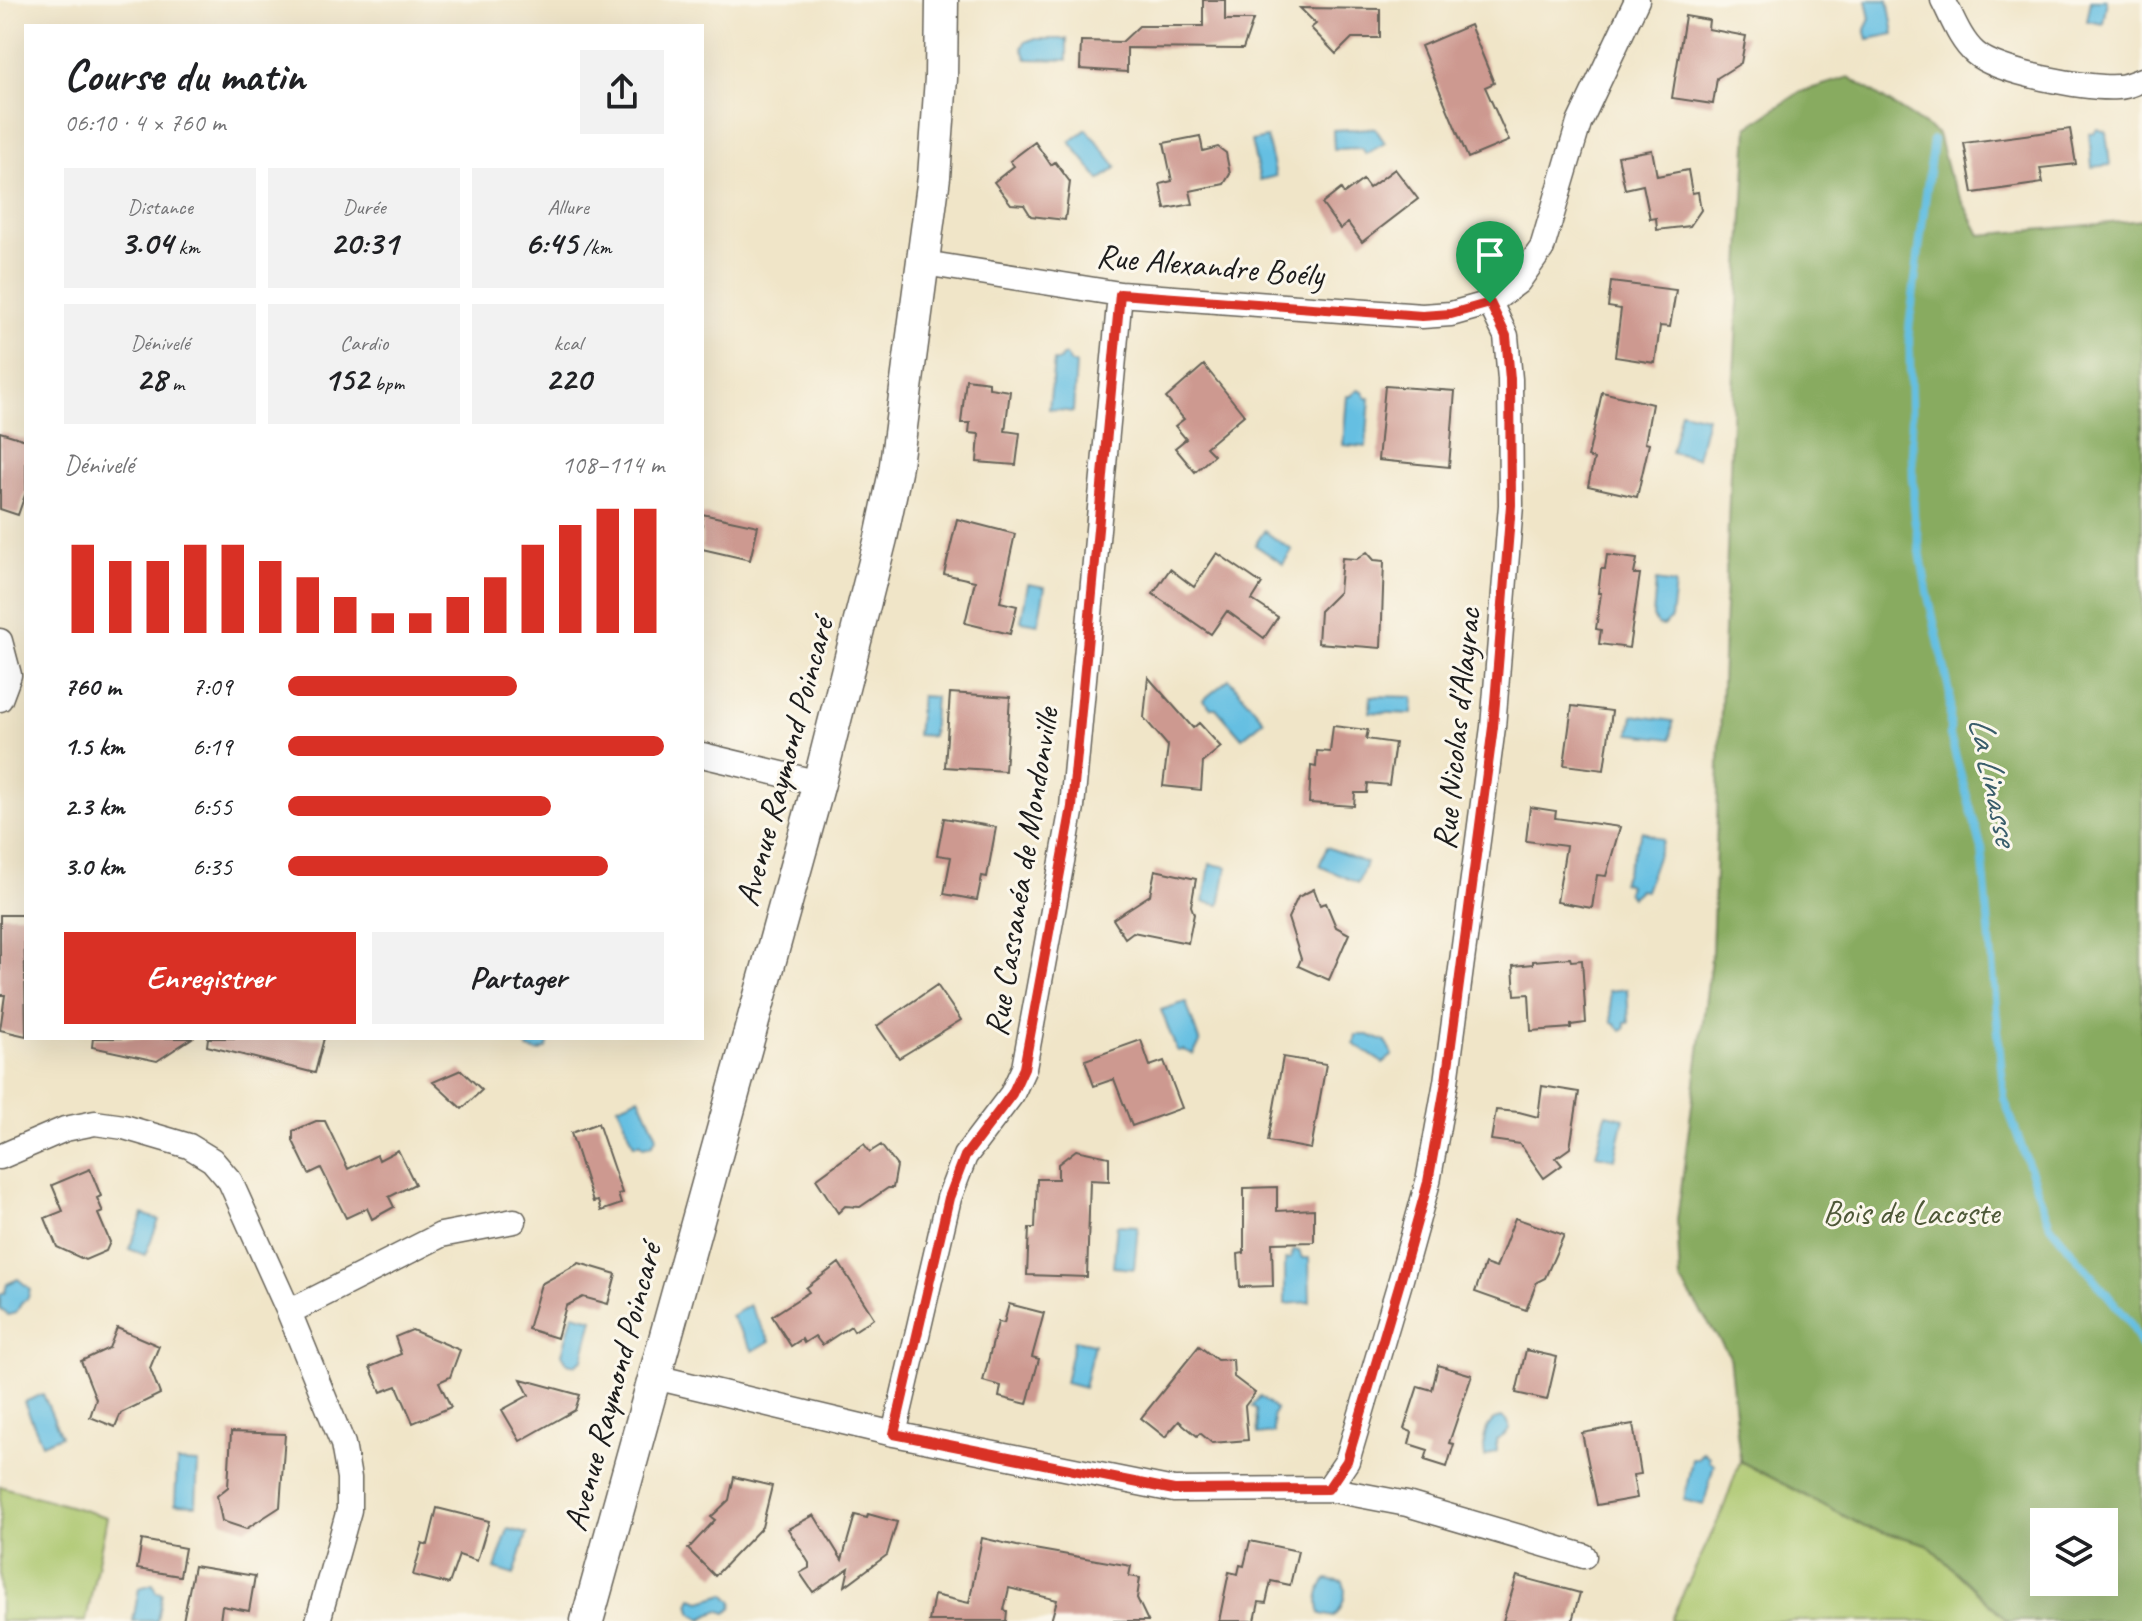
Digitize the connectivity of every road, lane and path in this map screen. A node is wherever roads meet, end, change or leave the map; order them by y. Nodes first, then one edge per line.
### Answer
1 (942, 0) edge
2 (1637, 0) edge
3 (1943, 0) edge
4 (2142, 80) edge
5 (924, 263) junction
6 (1120, 294) junction
7 (1490, 303) junction
8 (0, 641) edge
9 (0, 699) edge
10 (704, 755) edge
11 (819, 783) junction
12 (0, 1157) edge
13 (514, 1221) dead end
14 (289, 1312) junction
15 (655, 1377) junction
16 (894, 1434) junction
17 (1328, 1489) junction
18 (1584, 1556) dead end
19 (318, 1621) edge
20 (587, 1621) edge

1 - 5 main road, Avenue Raymond Poincaré
2 - 7 street
3 - 4 street
5 - 6 street, Rue Alexandre Boély
5 - 11 main road, Avenue Raymond Poincaré
6 - 7 street, Rue Alexandre Boély
6 - 16 street, Rue Cassanéa de Mondonville
7 - 17 street, Rue Nicolas d'Alayrac
8 - 9 street
10 - 11 street
11 - 15 main road, Avenue Raymond Poincaré
12 - 14 street
13 - 14 street
14 - 19 street
15 - 16 street
15 - 20 main road, Avenue Raymond Poincaré
16 - 17 street
17 - 18 street

